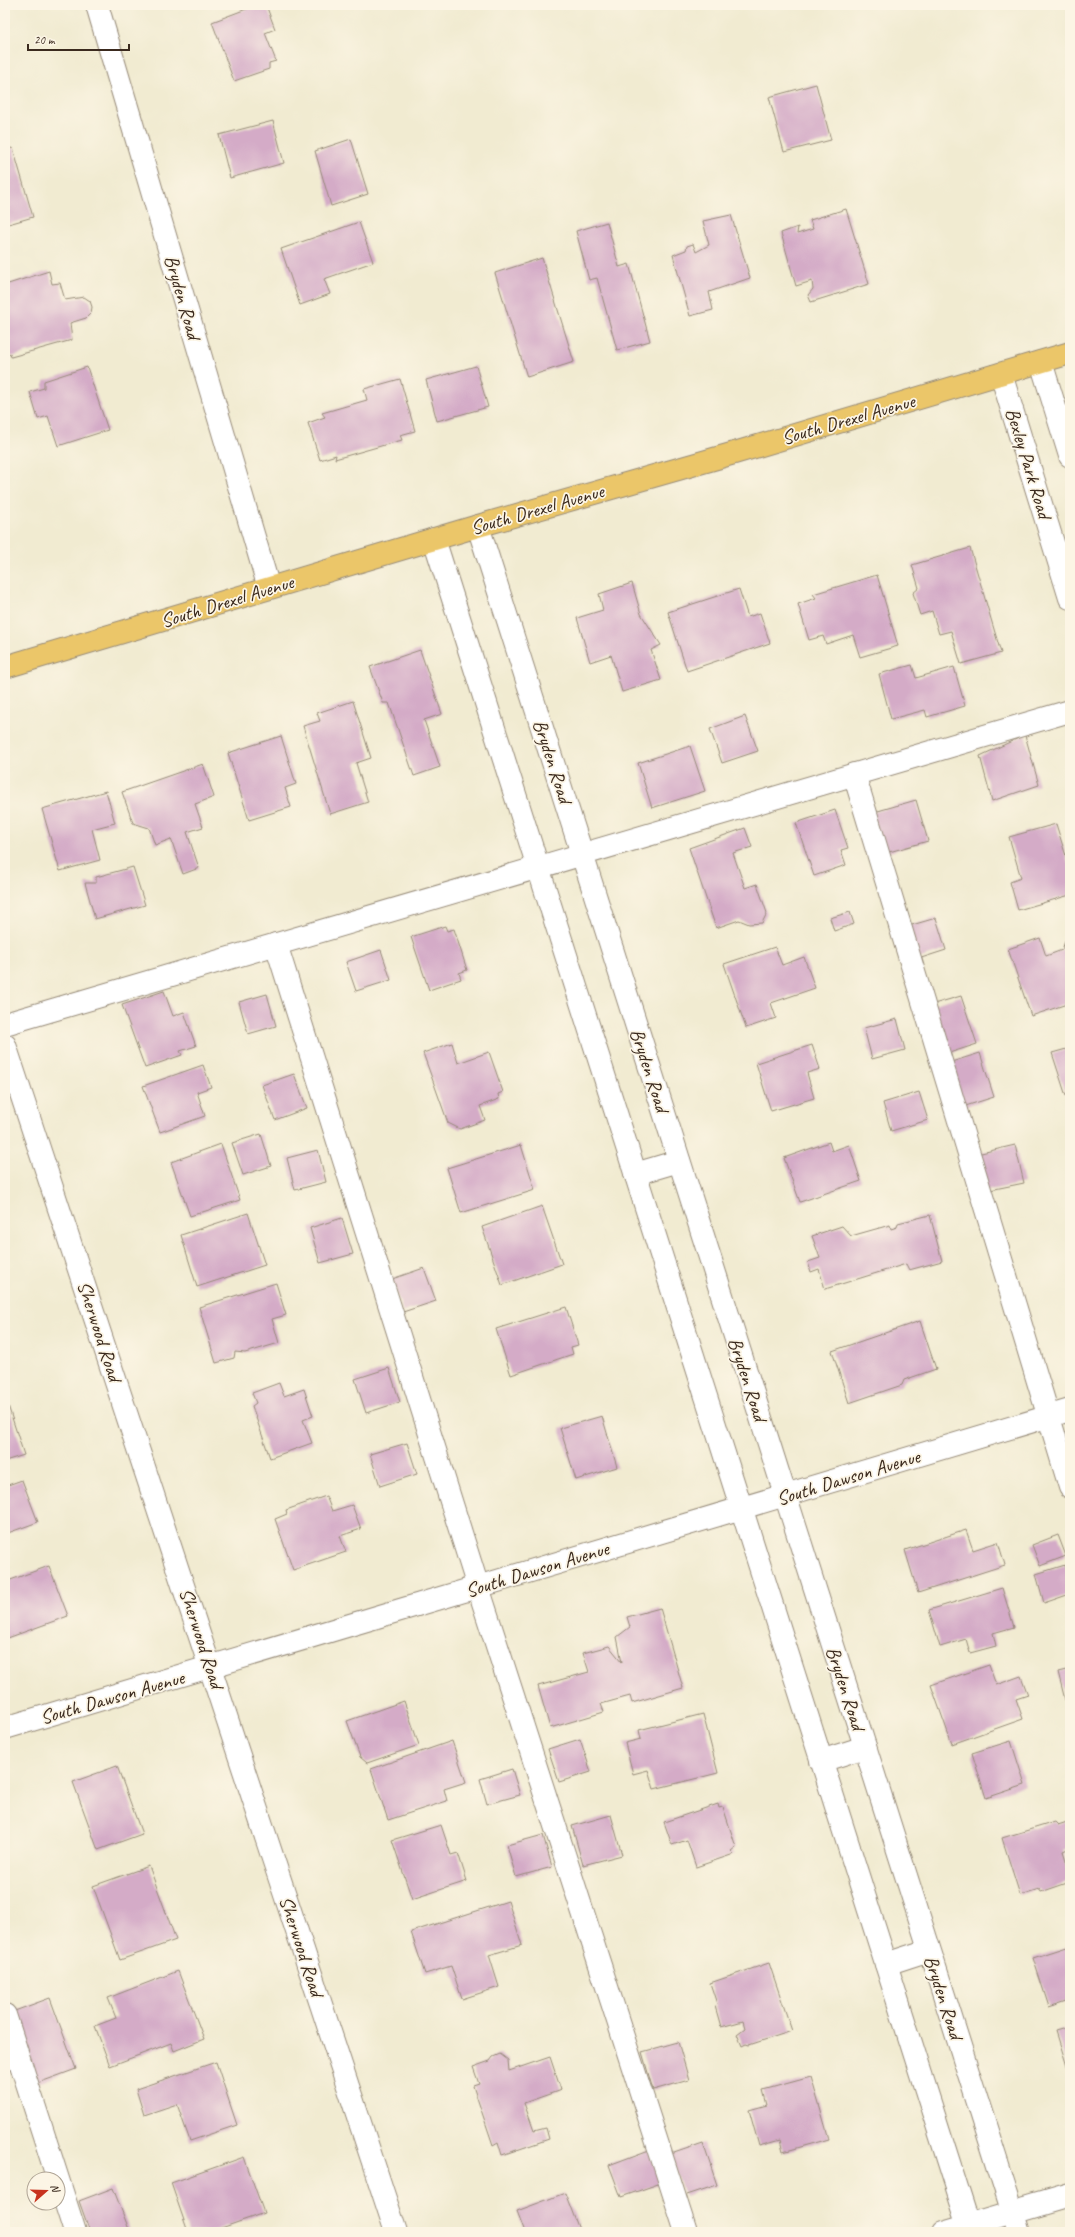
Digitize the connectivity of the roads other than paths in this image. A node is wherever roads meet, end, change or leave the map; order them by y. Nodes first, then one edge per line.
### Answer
1 (97, 5) edge
2 (1070, 353) edge
3 (1041, 362) junction
4 (1002, 374) junction
5 (1070, 456) edge
6 (478, 526) junction
7 (434, 539) junction
8 (269, 588) junction
9 (1070, 598) edge
10 (5, 667) edge
11 (1070, 710) edge
12 (854, 774) junction
13 (582, 854) junction
14 (538, 867) junction
15 (276, 944) junction
16 (5, 1024) edge
17 (6, 1053) edge
18 (679, 1161) junction
19 (635, 1174) junction
20 (1070, 1410) edge
21 (1049, 1417) junction
22 (1070, 1487) edge
23 (785, 1495) junction
24 (741, 1508) junction
25 (478, 1587) junction
26 (211, 1667) junction
27 (5, 1728) edge
28 (865, 1747) junction
29 (821, 1761) junction
30 (930, 1950) junction
31 (886, 1964) junction
32 (5, 2015) edge
33 (1070, 2195) edge
34 (1016, 2222) edge
35 (970, 2228) edge
36 (75, 2232) edge
37 (396, 2232) edge
38 (686, 2232) edge
39 (944, 2232) edge

1 - 8 street, Bryden Road
2 - 3 main road, South Drexel Avenue
3 - 4 main road, South Drexel Avenue
3 - 5 street, Bexley Park Road
4 - 6 main road, South Drexel Avenue
4 - 9 street, Bexley Park Road
6 - 7 main road, South Drexel Avenue
6 - 13 street, Bryden Road
7 - 8 main road, South Drexel Avenue
7 - 14 street
8 - 10 main road, South Drexel Avenue
11 - 12 street
12 - 13 street
12 - 21 street
13 - 14 street
13 - 18 street, Bryden Road
14 - 15 street
14 - 19 street
15 - 16 street
15 - 25 street
17 - 26 street, Sherwood Road
18 - 19 street
18 - 23 street, Bryden Road
19 - 24 street
20 - 21 street, South Dawson Avenue
21 - 22 street
21 - 23 street, South Dawson Avenue
23 - 24 street, South Dawson Avenue
23 - 28 street, Bryden Road
24 - 25 street, South Dawson Avenue
24 - 29 street
25 - 26 street, South Dawson Avenue
25 - 38 street
26 - 27 street, South Dawson Avenue
26 - 37 street, Sherwood Road
28 - 29 street
28 - 30 street, Bryden Road
29 - 31 street
30 - 31 street
30 - 34 street, Bryden Road
31 - 35 street
32 - 36 street
33 - 34 street
34 - 35 street
35 - 39 street

